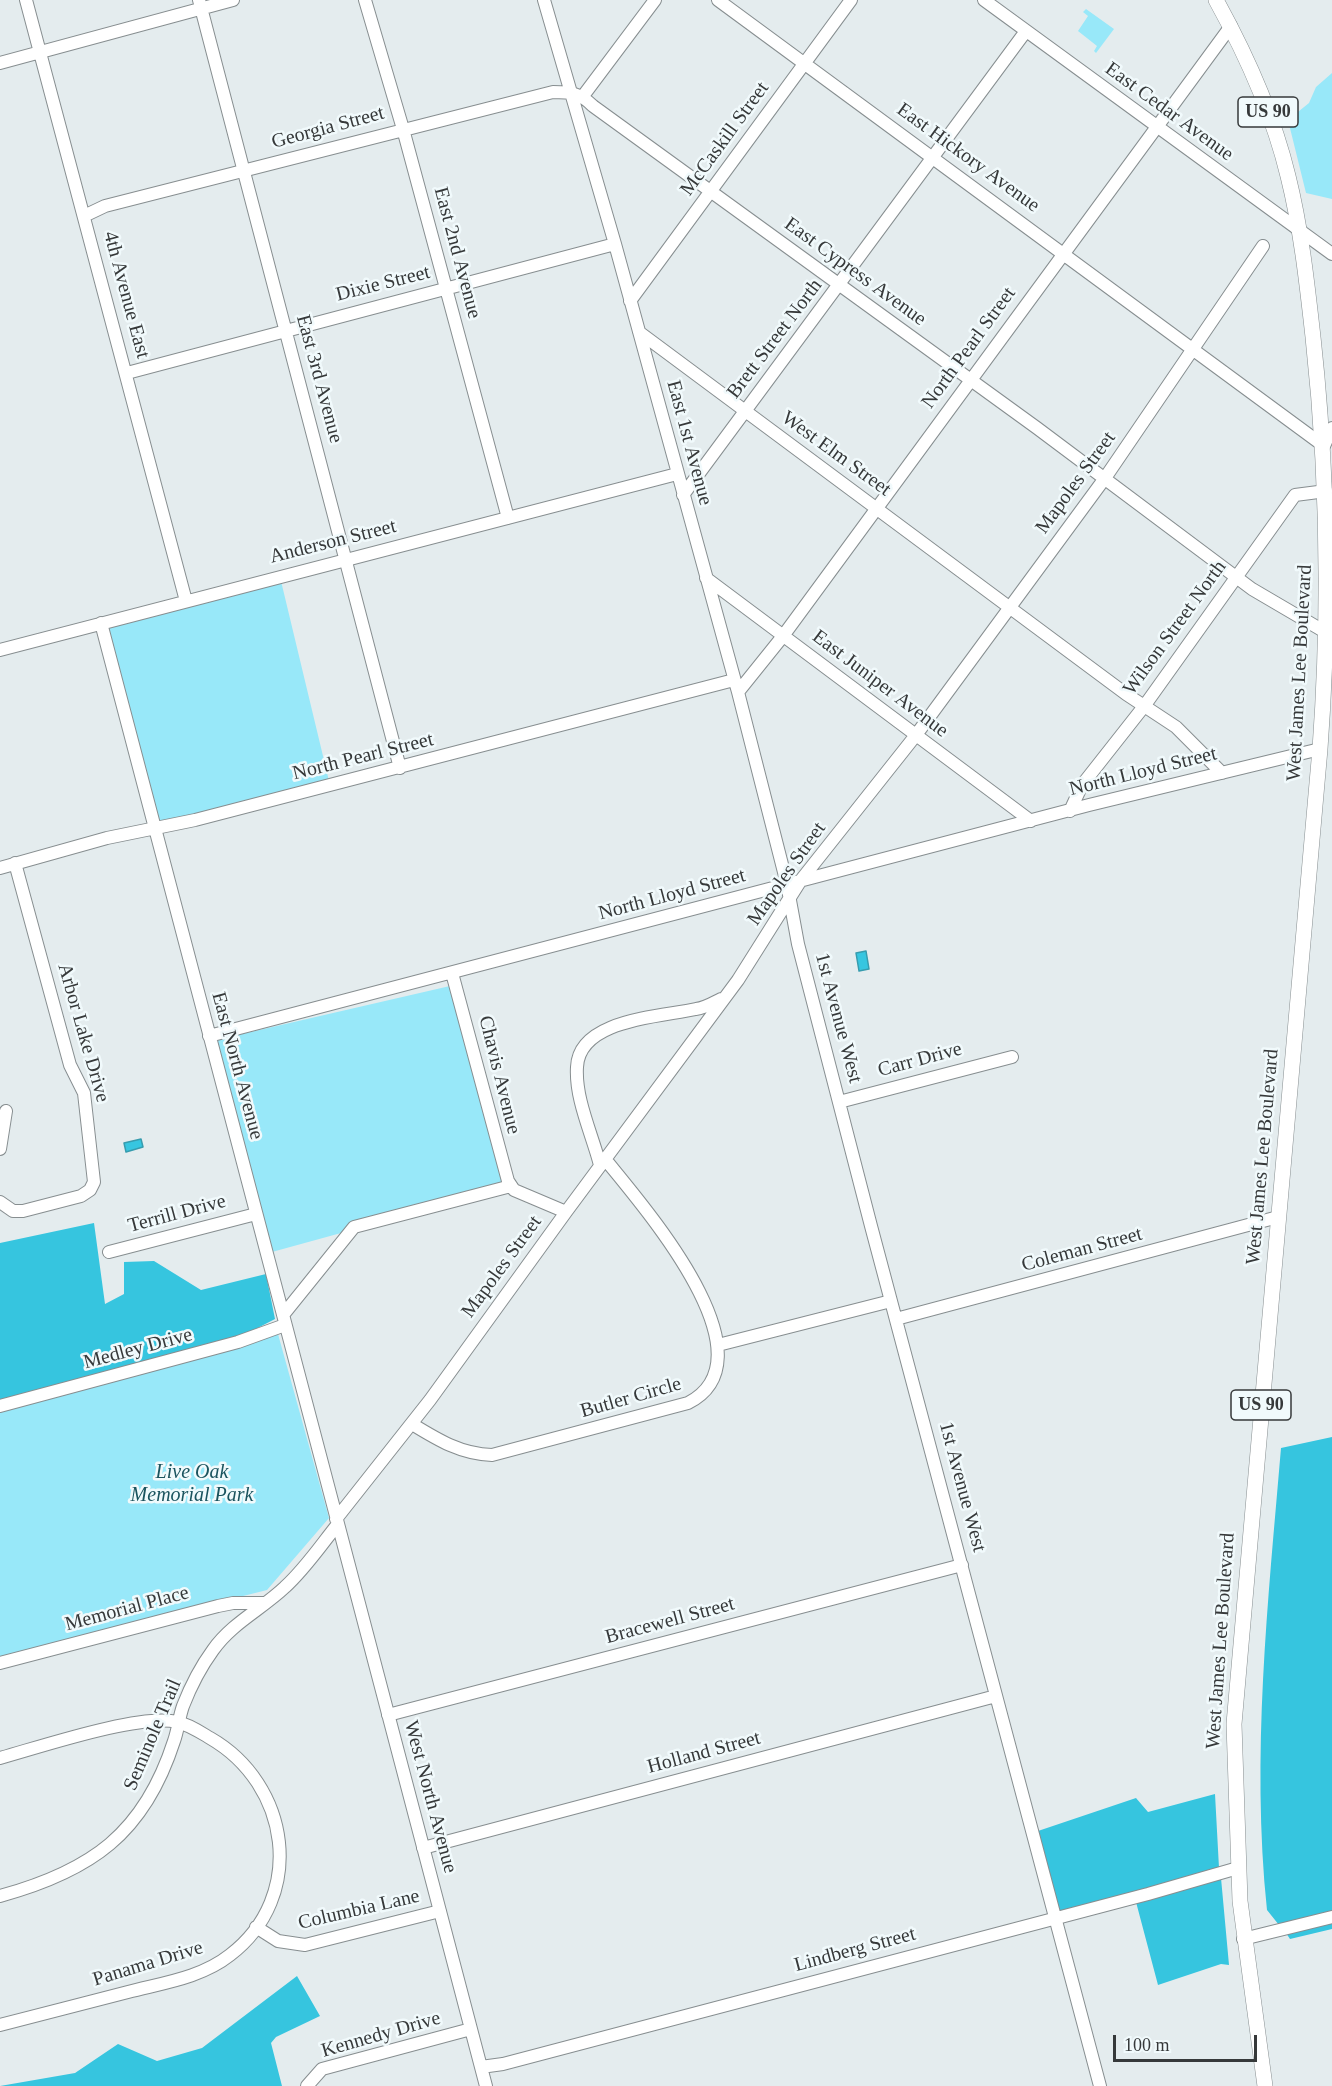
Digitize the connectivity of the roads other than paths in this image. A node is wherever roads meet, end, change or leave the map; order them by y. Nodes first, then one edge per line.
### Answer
1 (26, 0) edge
2 (233, 0) edge
3 (365, 0) edge
4 (544, 0) edge
5 (655, 0) edge
6 (718, 0) edge
7 (851, 0) edge
8 (984, 0) edge
9 (1216, 0) edge
10 (200, 4) edge
11 (1231, 26) junction
12 (1026, 31) junction
13 (39, 53) junction
14 (0, 63) edge
15 (805, 63) junction
16 (571, 92) junction
17 (584, 96) junction
18 (1157, 128) junction
19 (403, 129) junction
20 (932, 158) junction
21 (244, 170) junction
22 (712, 192) junction
23 (84, 216) junction
24 (1299, 230) junction
25 (615, 244) junction
26 (1263, 246) dead end
27 (1064, 252) junction
28 (1332, 254) edge
29 (840, 284) junction
30 (446, 288) junction
31 (630, 301) junction
32 (286, 329) junction
33 (639, 332) junction
34 (1195, 349) junction
35 (127, 373) junction
36 (970, 380) junction
37 (746, 411) junction
38 (1332, 428) edge
39 (1328, 442) edge
40 (677, 474) junction
41 (1105, 478) junction
42 (1326, 491) junction
43 (683, 495) junction
44 (876, 507) junction
45 (508, 518) junction
46 (345, 559) junction
47 (1236, 577) junction
48 (706, 578) junction
49 (186, 601) junction
50 (1010, 608) junction
51 (100, 623) junction
52 (1327, 633) junction
53 (783, 636) junction
54 (0, 650) edge
55 (736, 686) junction
56 (1144, 705) junction
57 (1327, 721) edge
58 (916, 735) junction
59 (1320, 749) junction
60 (400, 768) junction
61 (1222, 773) junction
62 (1070, 811) junction
63 (1032, 821) junction
64 (154, 829) junction
65 (15, 863) junction
66 (0, 868) edge
67 (801, 880) junction
68 (787, 884) junction
69 (790, 898) junction
70 (452, 973) junction
71 (725, 997) junction
72 (209, 1036) junction
73 (1012, 1057) dead end
74 (839, 1102) junction
75 (6, 1111) dead end
76 (0, 1149) edge
77 (602, 1162) junction
78 (511, 1186) junction
79 (0, 1202) edge
80 (566, 1212) junction
81 (256, 1214) junction
82 (1278, 1217) junction
83 (109, 1252) dead end
84 (891, 1301) junction
85 (896, 1319) junction
86 (284, 1320) junction
87 (718, 1345) junction
88 (0, 1406) edge
89 (412, 1424) junction
90 (337, 1521) junction
91 (962, 1565) junction
92 (265, 1603) junction
93 (0, 1663) edge
94 (996, 1696) junction
95 (388, 1715) junction
96 (179, 1722) junction
97 (0, 1758) edge
98 (423, 1848) junction
99 (1238, 1868) junction
100 (0, 1896) edge
101 (440, 1911) junction
102 (1332, 1917) edge
103 (1055, 1918) junction
104 (255, 1927) junction
105 (1243, 1939) junction
106 (0, 2025) edge
107 (471, 2029) junction
108 (481, 2067) junction
109 (307, 2086) edge
110 (486, 2086) edge
111 (1100, 2086) edge
112 (1265, 2086) edge

1 - 13 street, 4th Avenue East
2 - 10 street
3 - 19 street, East 2nd Avenue
4 - 16 street, East 1st Avenue
5 - 17 street
6 - 15 street, East Hickory Avenue
7 - 15 street, McCaskill Street
8 - 12 street, East Cedar Avenue
9 - 11 main road, US 90
10 - 13 street
10 - 21 street, East 3rd Avenue
11 - 18 street, North Pearl Street
11 - 24 main road, US 90
12 - 18 street, East Cedar Avenue
12 - 20 street, Brett Street North
13 - 14 street
13 - 23 street, 4th Avenue East
15 - 20 street, East Hickory Avenue
15 - 22 street, McCaskill Street
16 - 17 street, Georgia Street
16 - 19 street, Georgia Street
16 - 25 street, East 1st Avenue
17 - 22 street, East Cypress Avenue
18 - 24 street, East Cedar Avenue
18 - 27 street, North Pearl Street
19 - 21 street, Georgia Street
19 - 30 street, East 2nd Avenue
20 - 27 street, East Hickory Avenue
20 - 29 street, Brett Street North
21 - 23 street, Georgia Street
21 - 32 street, East 3rd Avenue
22 - 29 street, East Cypress Avenue
22 - 31 street, McCaskill Street
23 - 35 street, 4th Avenue East
24 - 28 street, East Cedar Avenue
24 - 39 main road, West James Lee Boulevard / US 90
25 - 30 street, Dixie Street
25 - 31 street, East 1st Avenue
26 - 34 street, Mapoles Street
27 - 34 street, East Hickory Avenue
27 - 36 street, North Pearl Street
29 - 36 street, East Cypress Avenue
29 - 37 street, Brett Street North
30 - 32 street, Dixie Street
30 - 45 street, East 2nd Avenue
31 - 33 street, East 1st Avenue
32 - 35 street, Dixie Street
32 - 46 street, East 3rd Avenue
33 - 37 street, West Elm Street
33 - 40 street, East 1st Avenue
34 - 39 street, East Hickory Avenue
34 - 41 street, Mapoles Street
35 - 49 street, 4th Avenue East
36 - 41 street, East Cypress Avenue
36 - 44 street, North Pearl Street
37 - 43 street, Brett Street North
37 - 44 street, West Elm Street
38 - 39 street
39 - 42 main road, West James Lee Boulevard / US 90
40 - 43 street, East 1st Avenue
40 - 45 street, Anderson Street
41 - 47 street, East Cypress Avenue
41 - 50 street, Mapoles Street
42 - 47 street, Wilson Street North
42 - 52 main road, West James Lee Boulevard / US 90
43 - 48 street, East 1st Avenue
44 - 50 street, West Elm Street
44 - 53 street, North Pearl Street
45 - 46 street, Anderson Street
46 - 49 street, Anderson Street
46 - 60 street, East 3rd Avenue
47 - 52 street, East Cypress Avenue
47 - 56 street, Wilson Street North
48 - 53 street, East Juniper Avenue
48 - 55 street, East 1st Avenue
49 - 51 street, Anderson Street
50 - 56 street, West Elm Street
50 - 58 street, Mapoles Street
51 - 54 street, Anderson Street
51 - 64 street, East North Avenue
52 - 57 main road, West James Lee Boulevard / US 90
53 - 55 street, North Pearl Street
53 - 58 street, East Juniper Avenue
55 - 60 street, North Pearl Street
55 - 68 street, East 1st Avenue
56 - 61 street, West Elm Street
56 - 62 street, Wilson Street North
57 - 59 main road, West James Lee Boulevard / US 90
58 - 63 street, East Juniper Avenue
58 - 67 street, Mapoles Street
59 - 61 street, North Lloyd Street
59 - 82 main road, West James Lee Boulevard / US 90
60 - 64 street, North Pearl Street
61 - 62 street, North Lloyd Street
62 - 63 street, North Lloyd Street
63 - 67 street, North Lloyd Street
64 - 65 street, North Pearl Street
64 - 72 street, East North Avenue
65 - 66 street, North Pearl Street
65 - 79 street, Arbor Lake Drive
67 - 68 street, North Lloyd Street
67 - 69 street, Mapoles Street
68 - 69 street, East 1st Avenue
68 - 70 street, North Lloyd Street
69 - 71 street, Mapoles Street
69 - 74 street, 1st Avenue West
70 - 72 street, North Lloyd Street
70 - 78 street, Chavis Avenue
71 - 77 street, Mapoles Street
71 - 77 street
72 - 81 street, East North Avenue
73 - 74 street, Carr Drive
74 - 84 street, 1st Avenue West
75 - 76 street
77 - 80 street, Mapoles Street
77 - 87 street, Butler Circle
78 - 80 street
78 - 86 street
80 - 89 street, Mapoles Street
81 - 83 street, Terrill Drive
81 - 86 street, East North Avenue
82 - 85 street, Coleman Street
82 - 99 main road, West James Lee Boulevard / US 90
84 - 85 street, 1st Avenue West
84 - 87 street
85 - 91 street, 1st Avenue West
86 - 88 street, Medley Drive
86 - 90 street, East North Avenue
87 - 89 street, Butler Circle
89 - 90 street, Mapoles Street
90 - 92 street, Seminole Trail
90 - 95 street, West North Avenue
91 - 94 street, 1st Avenue West
91 - 95 street, Bracewell Street
92 - 93 street, Memorial Place
92 - 96 street, Seminole Trail
94 - 98 street, Holland Street
94 - 103 street, 1st Avenue West
95 - 98 street, West North Avenue
96 - 97 street
96 - 100 street, Seminole Trail
96 - 104 street, Panama Drive
98 - 101 street, West North Avenue
99 - 103 street, Lindberg Street
99 - 105 main road, West James Lee Boulevard / US 90
101 - 104 street, Columbia Lane
101 - 107 street, West North Avenue
102 - 105 street
103 - 108 street, Lindberg Street
103 - 111 street, 1st Avenue West
104 - 106 street, Panama Drive
105 - 112 main road, West James Lee Boulevard / US 90
107 - 108 street, West North Avenue
107 - 109 street, Kennedy Drive
108 - 110 street, West North Avenue

